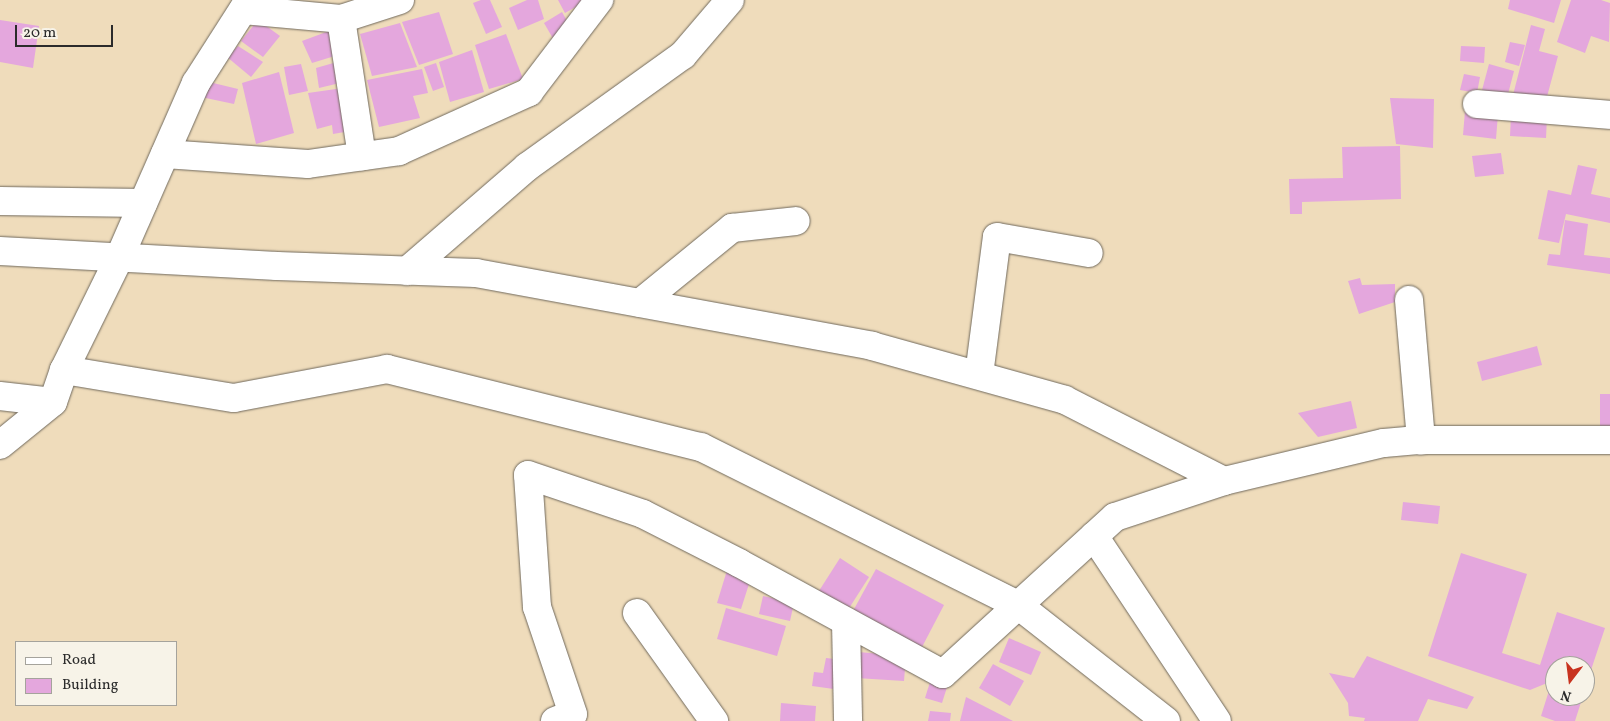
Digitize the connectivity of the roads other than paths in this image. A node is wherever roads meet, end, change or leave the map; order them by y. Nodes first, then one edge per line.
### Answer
1 (400, 0) edge
2 (599, 0) edge
3 (730, 0) edge
4 (246, 5) edge
5 (341, 19) junction
6 (1477, 104) dead end
7 (1610, 114) edge
8 (165, 154) junction
9 (362, 156) junction
10 (0, 201) edge
11 (143, 203) junction
12 (796, 221) dead end
13 (0, 251) edge
14 (1089, 253) dead end
15 (120, 256) junction
16 (407, 271) junction
17 (1409, 300) dead end
18 (640, 303) junction
19 (64, 370) junction
20 (979, 375) junction
21 (0, 396) edge
22 (53, 402) junction
23 (1421, 440) junction
24 (1610, 440) edge
25 (0, 445) edge
26 (1224, 481) junction
27 (1094, 536) junction
28 (1018, 605) junction
29 (637, 613) dead end
30 (846, 622) junction
31 (555, 721) edge
32 (714, 721) edge
33 (848, 721) edge
34 (1166, 721) edge
35 (1217, 721) edge

1 - 5 street
2 - 9 street
3 - 16 street
4 - 5 street
4 - 8 street
5 - 9 street
6 - 7 street
8 - 9 street
8 - 11 street
10 - 11 street
11 - 15 street
12 - 18 street
13 - 15 street
14 - 20 street
15 - 16 street
15 - 19 street
16 - 18 street
17 - 23 street
18 - 20 street
19 - 22 street
19 - 28 street
20 - 26 street
21 - 22 street
22 - 25 street
23 - 24 street
23 - 26 street
26 - 27 street
27 - 28 street
27 - 35 street
28 - 30 street
28 - 34 street
29 - 32 street
30 - 31 street
30 - 33 street

